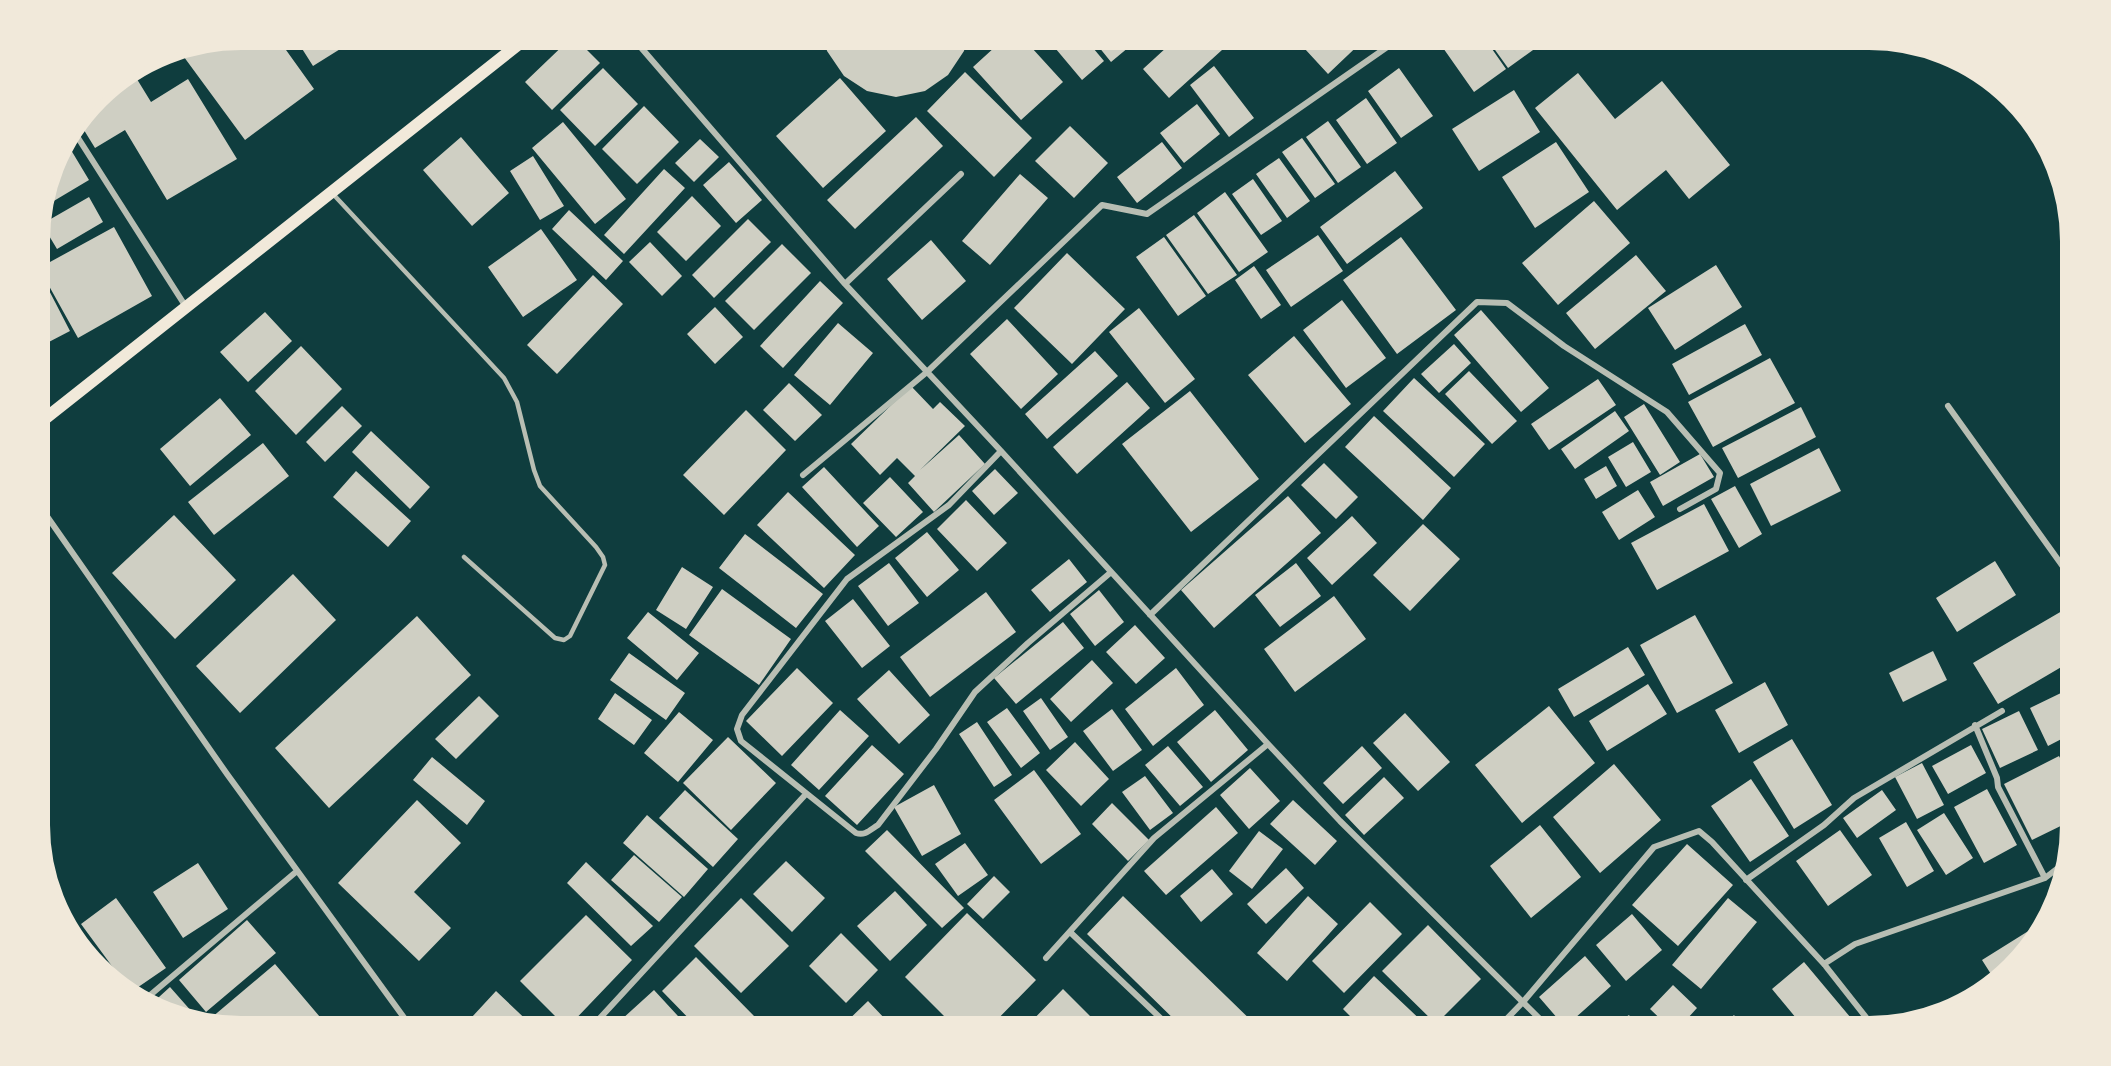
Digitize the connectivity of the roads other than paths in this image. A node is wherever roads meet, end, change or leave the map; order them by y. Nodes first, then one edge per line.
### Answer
1 (1388, 46) edge
2 (515, 47) edge
3 (640, 47) edge
4 (78, 137) edge
5 (961, 174) dead end
6 (330, 191) junction
7 (845, 284) junction
8 (186, 308) junction
9 (927, 372) junction
10 (1948, 406) dead end
11 (47, 417) edge
12 (1000, 451) junction
13 (803, 476) dead end
14 (1680, 509) dead end
15 (47, 516) edge
16 (464, 557) dead end
17 (2064, 568) edge
18 (1110, 573) junction
19 (1150, 615) junction
20 (2002, 711) dead end
21 (1975, 725) junction
22 (1268, 744) junction
23 (806, 794) junction
24 (2060, 866) edge
25 (297, 871) junction
26 (2045, 878) junction
27 (1746, 880) junction
28 (1070, 932) junction
29 (1046, 958) dead end
30 (1824, 964) junction
31 (149, 996) edge
32 (1523, 1002) junction
33 (1162, 1019) edge
34 (1506, 1019) edge
35 (1540, 1019) edge
36 (1867, 1019) edge
37 (406, 1020) edge
38 (598, 1020) edge

1 - 9 street
2 - 6 main road
3 - 7 street
4 - 8 street
5 - 7 street
6 - 8 main road
6 - 16 lane
7 - 9 street
8 - 11 main road
9 - 12 street
9 - 13 street
10 - 17 street
12 - 18 street
12 - 23 street
14 - 19 street
15 - 25 street
18 - 19 street
18 - 23 street
19 - 22 street
20 - 21 street
21 - 26 street
21 - 27 street
22 - 28 street
22 - 32 street
23 - 38 street
24 - 26 street
25 - 31 street
25 - 37 street
26 - 30 street
27 - 30 street
27 - 32 street
28 - 29 street
28 - 33 street
30 - 36 street
32 - 34 street
32 - 35 street

